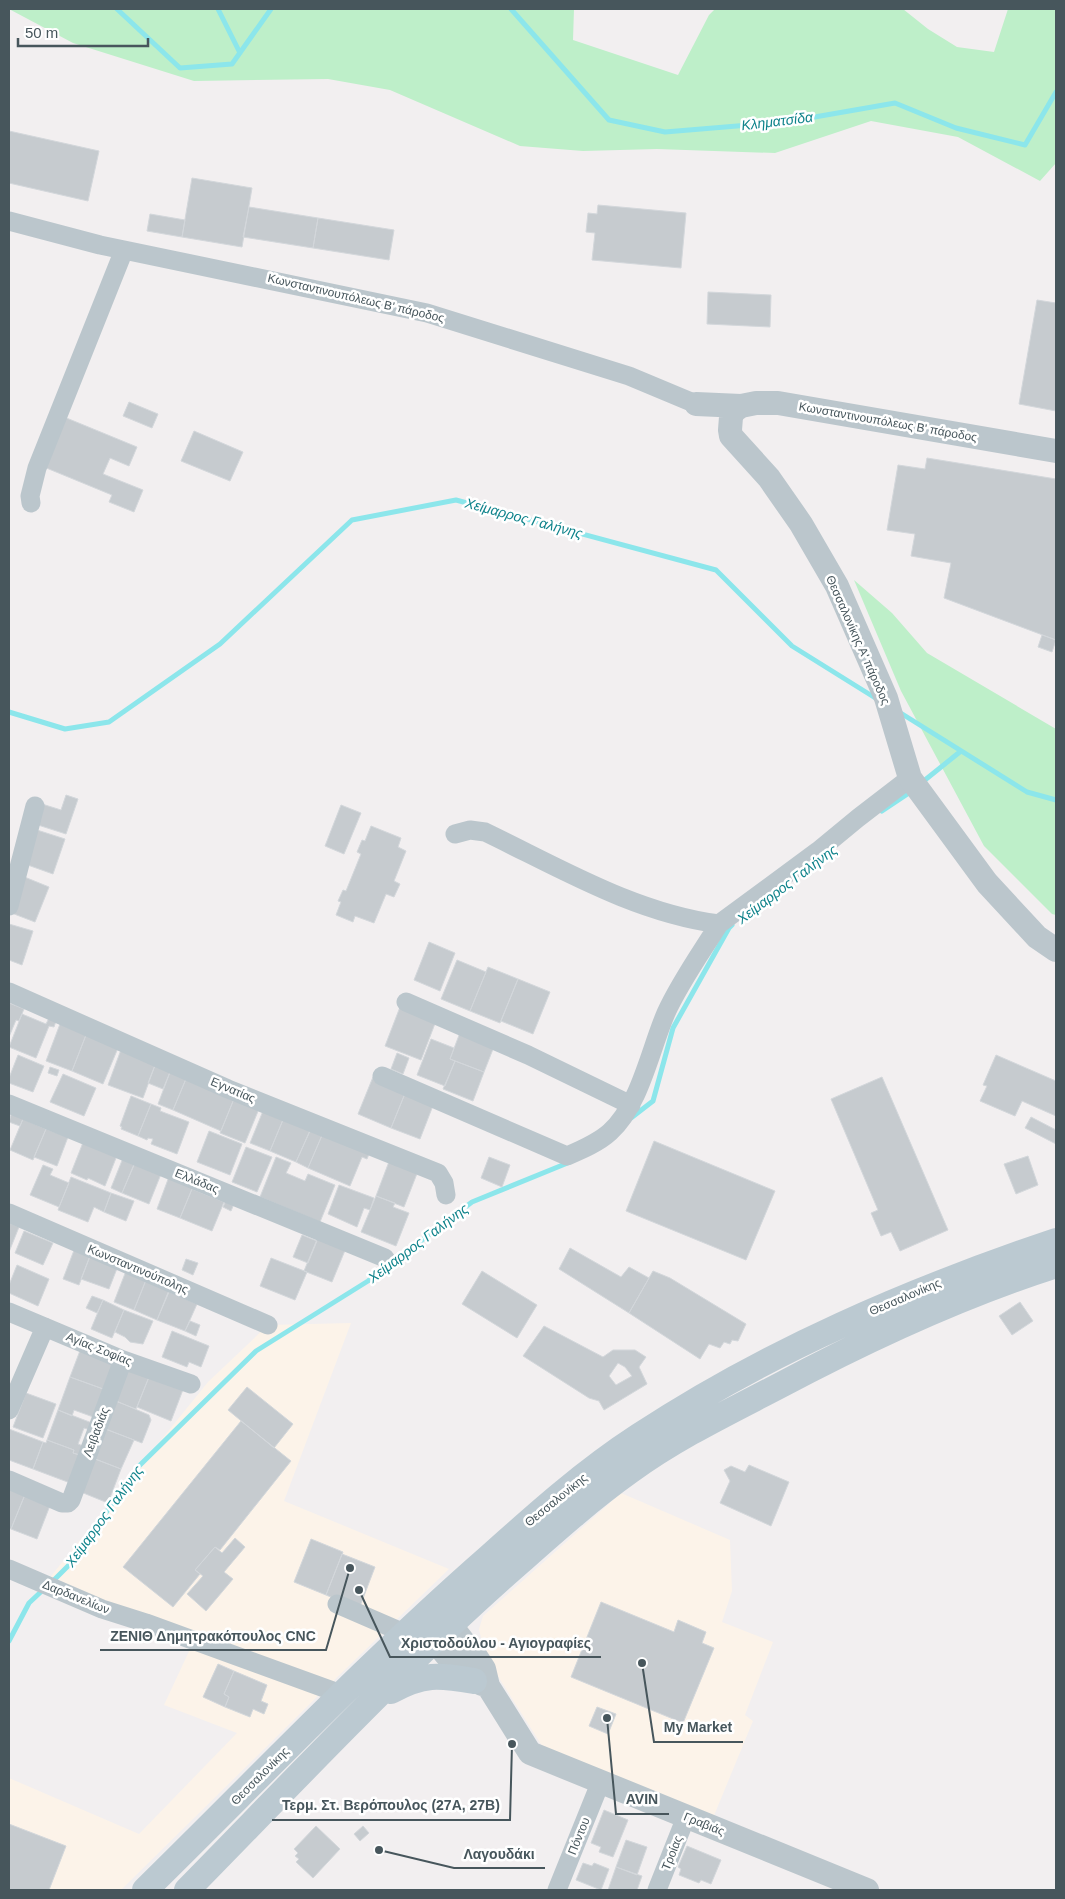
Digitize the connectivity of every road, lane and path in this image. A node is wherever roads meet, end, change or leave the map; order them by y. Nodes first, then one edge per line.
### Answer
1 (9, 221) edge
2 (124, 250) junction
3 (696, 404) joint
4 (734, 420) junction
5 (1056, 451) edge
6 (31, 503) dead end
7 (910, 778) junction
8 (35, 806) dead end
9 (455, 834) dead end
10 (9, 906) edge
11 (719, 924) junction
12 (1056, 950) edge
13 (9, 992) edge
14 (406, 1002) dead end
15 (382, 1076) dead end
16 (9, 1104) edge
17 (631, 1106) junction
18 (446, 1195) dead end
19 (9, 1214) edge
20 (1056, 1241) edge
21 (385, 1258) dead end
22 (1056, 1265) edge
23 (9, 1312) edge
24 (268, 1326) dead end
25 (45, 1327) junction
26 (123, 1360) junction
27 (191, 1384) dead end
28 (9, 1410) edge
29 (9, 1480) edge
30 (9, 1569) edge
31 (337, 1604) dead end
32 (419, 1619) junction
33 (443, 1632) junction
34 (481, 1684) junction
35 (341, 1694) junction
36 (375, 1699) junction
37 (601, 1782) junction
38 (686, 1817) junction
39 (145, 1890) edge
40 (186, 1890) edge
41 (557, 1890) edge
42 (657, 1890) edge
43 (867, 1890) edge

1 - 2 street, Κωνσταντινουπόλεως Β' πάροδος
2 - 3 street, Κωνσταντινουπόλεως Β' πάροδος
2 - 6 street
3 - 4 street, Θεσσαλονίκης Α' πάροδος
4 - 5 street, Κωνσταντινουπόλεως Β' πάροδος
4 - 7 street, Θεσσαλονίκης Α' πάροδος
7 - 11 street
7 - 12 street, Θεσσαλονίκης Α' πάροδος
8 - 10 street
9 - 11 street
11 - 17 street
13 - 18 street, Εγνατίας
14 - 17 street
15 - 17 street
16 - 21 street, Ελλάδας
19 - 24 street, Κωνσταντινούπολης
20 - 32 main road, Θεσσαλονίκης
22 - 33 main road, Θεσσαλονίκης
23 - 25 street, Αγίας Σοφίας
25 - 26 street, Αγίας Σοφίας
25 - 28 street
26 - 27 street, Αγίας Σοφίας
26 - 29 street, Λειβαδιάς
30 - 35 street, Δαρδανελίων
31 - 32 street
32 - 33 street, Γραβιάς
32 - 35 main road, Θεσσαλονίκης
33 - 34 street, Γραβιάς
33 - 36 main road, Θεσσαλονίκης
34 - 36 main road
34 - 37 street, Γραβιάς
35 - 39 main road, Θεσσαλονίκης
36 - 40 main road, Θεσσαλονίκης
37 - 38 street, Γραβιάς
37 - 41 street, Πόντου
38 - 42 street, Τροίας
38 - 43 street, Γραβιάς

